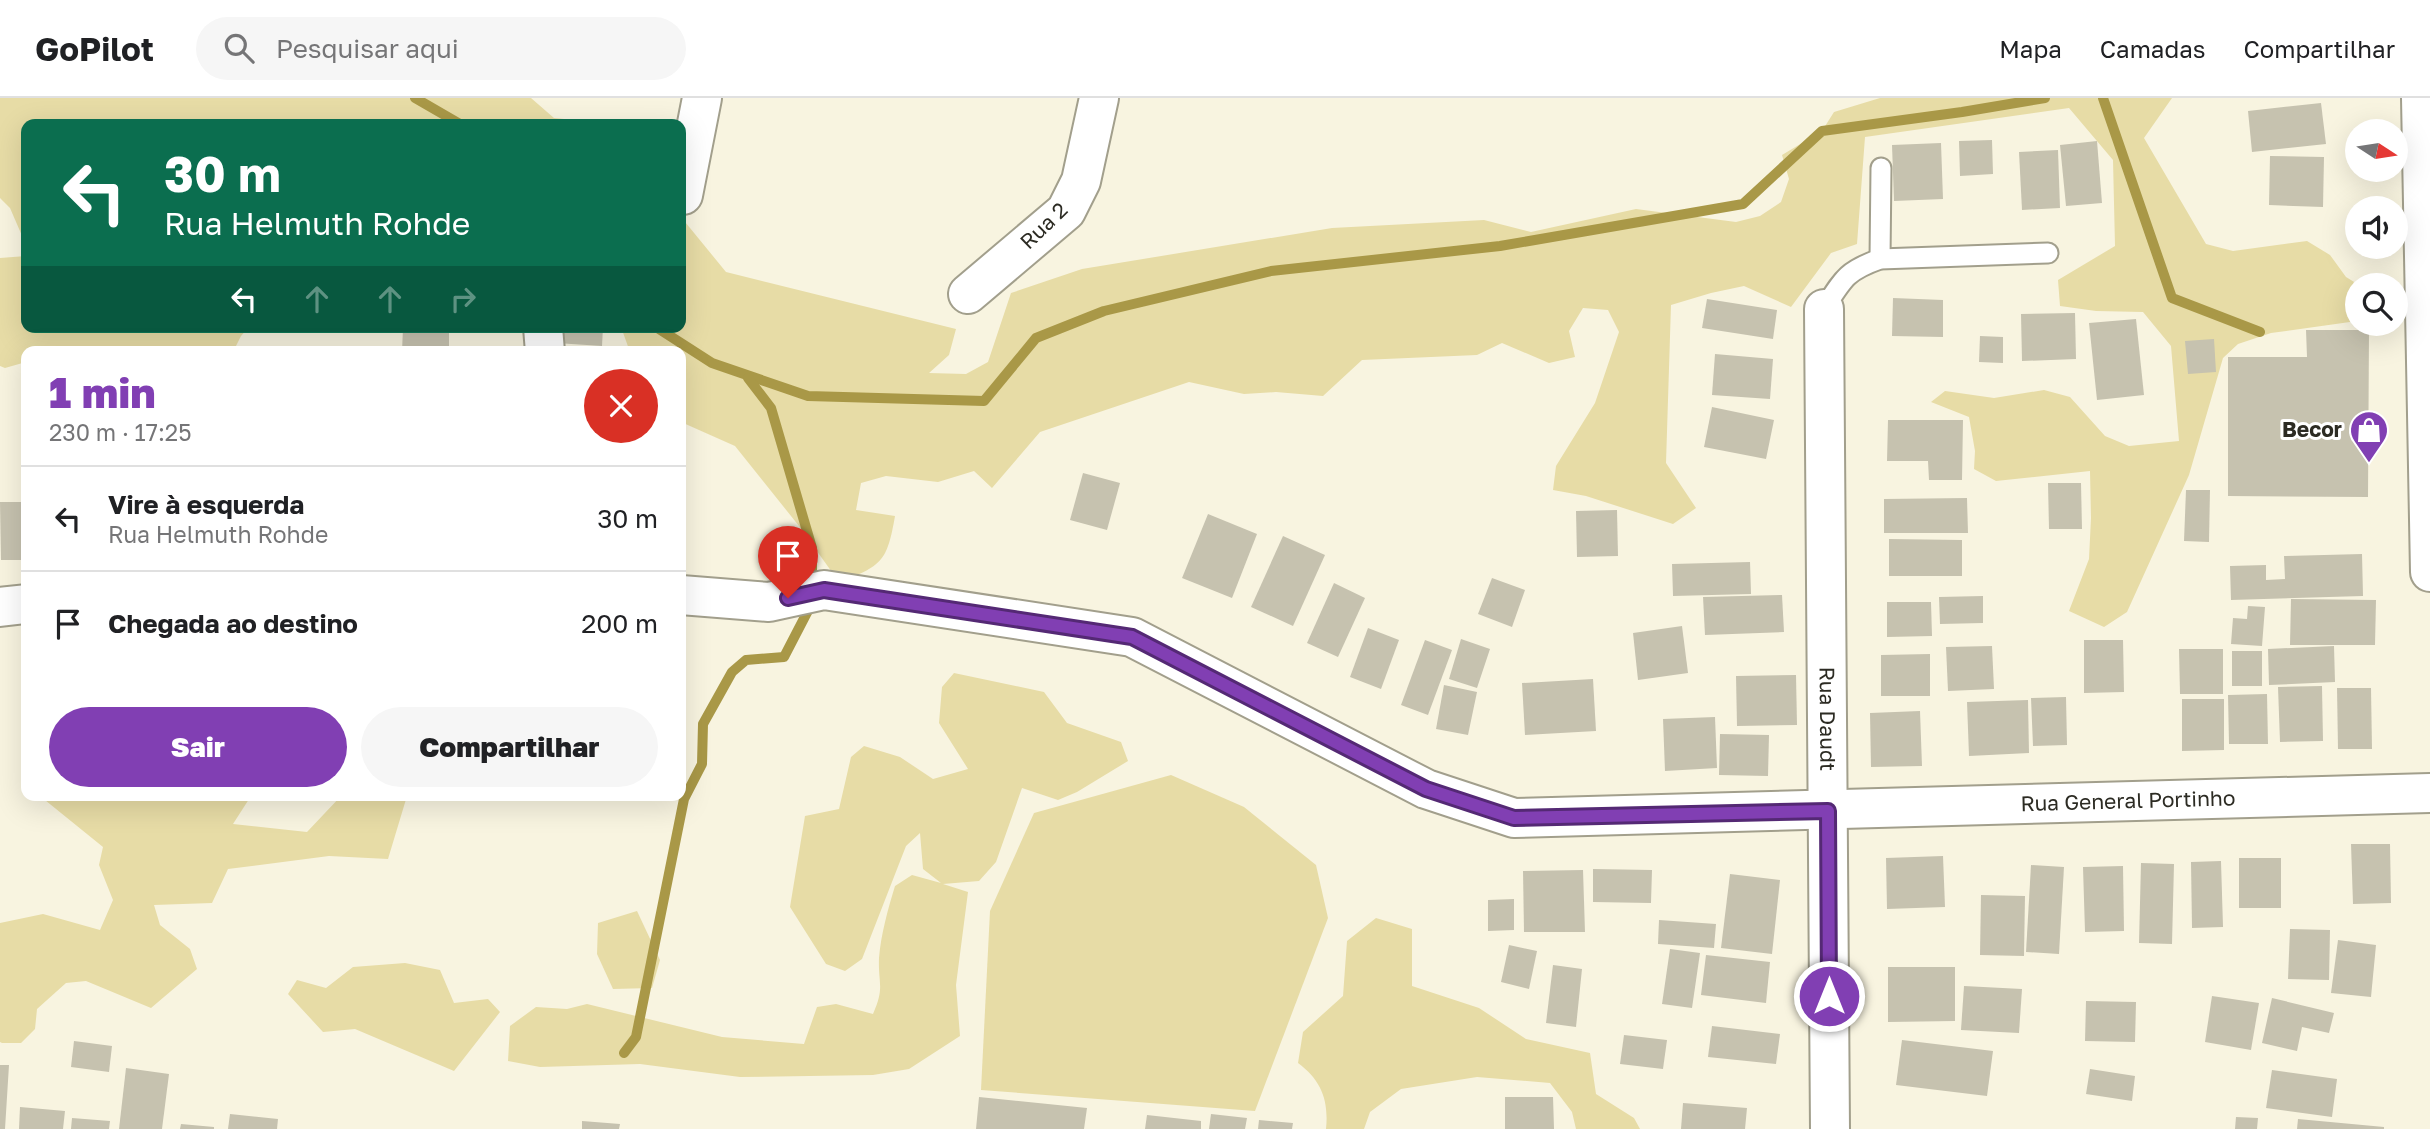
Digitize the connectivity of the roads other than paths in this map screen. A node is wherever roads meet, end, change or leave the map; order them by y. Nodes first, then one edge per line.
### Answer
1 (702, 98) edge
2 (1099, 98) edge
3 (2421, 98) edge
4 (1881, 168) dead end
5 (686, 180) edge
6 (2427, 237) edge
7 (2048, 253) dead end
8 (1880, 259) junction
9 (968, 294) dead end
10 (1824, 309) joint
11 (2430, 572) edge
12 (686, 595) edge
13 (21, 605) edge
14 (0, 607) edge
15 (2430, 793) edge
16 (1828, 811) junction
17 (1830, 1129) edge

1 - 5 street
2 - 9 street, Rua 2
3 - 6 street
4 - 8 lane
6 - 11 street
7 - 8 lane
8 - 10 lane
10 - 16 street, Rua Daudt
12 - 16 street, Rua General Portinho
13 - 14 street
15 - 16 street, Rua General Portinho
16 - 17 street, Rua Daudt

